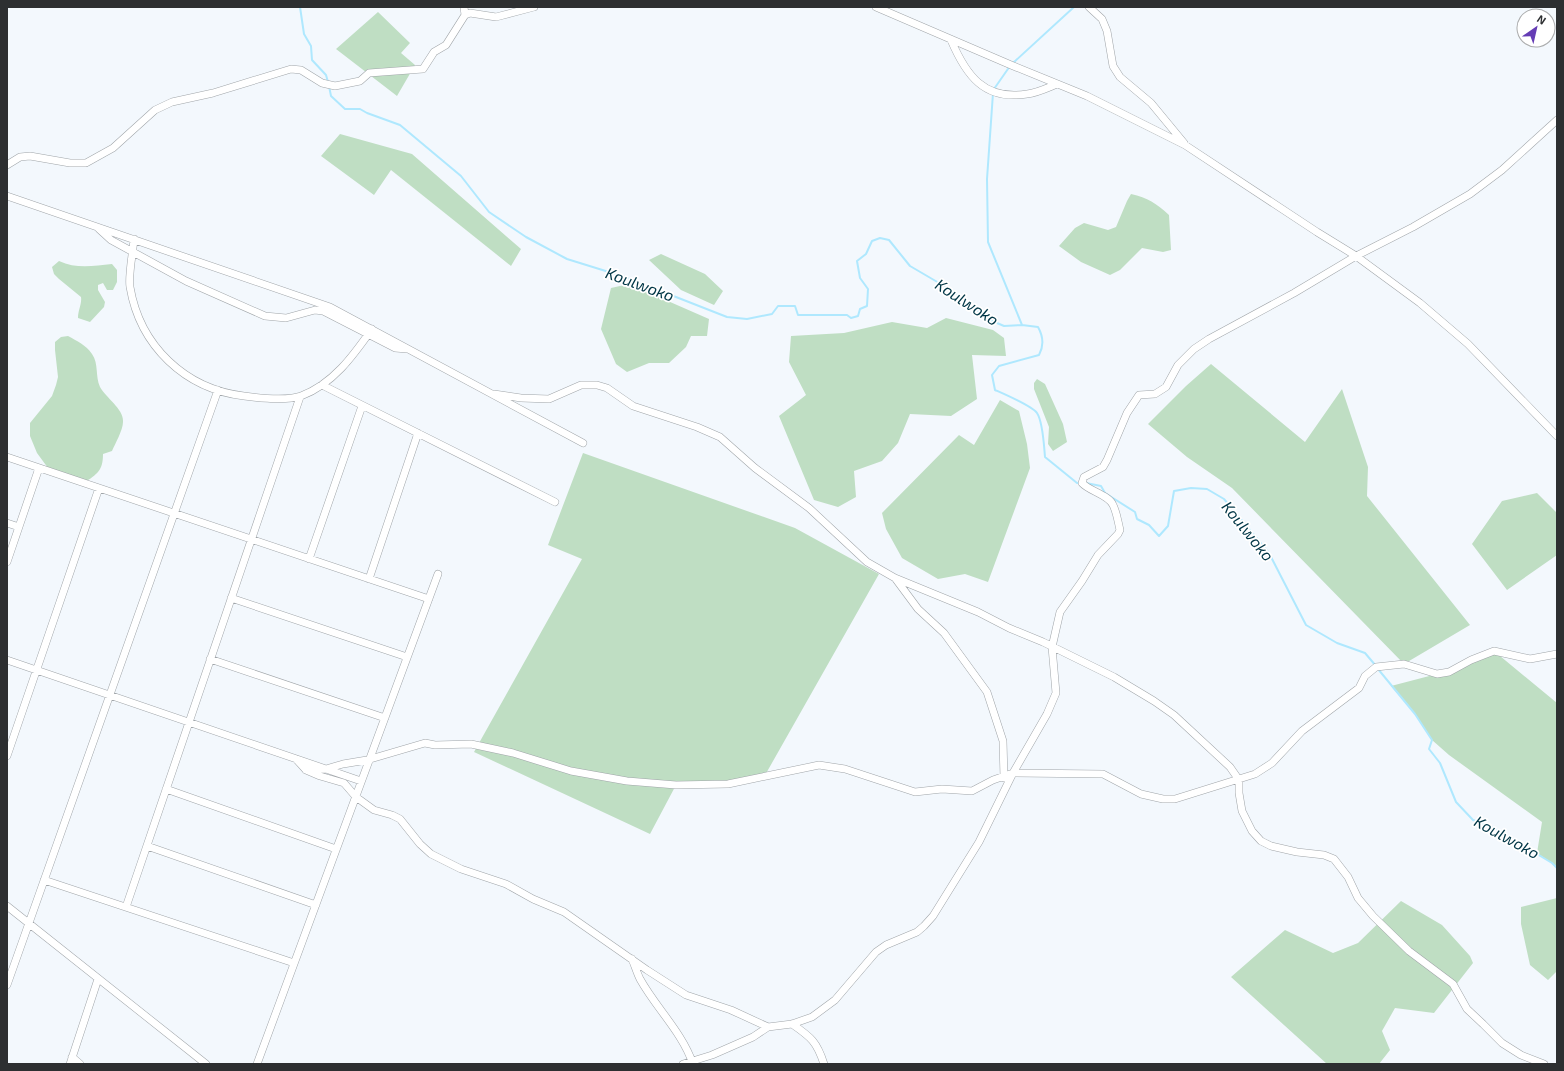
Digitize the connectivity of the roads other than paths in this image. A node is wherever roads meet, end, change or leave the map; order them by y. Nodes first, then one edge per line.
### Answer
1 (464, 7) edge
2 (534, 7) edge
3 (876, 7) edge
4 (1089, 7) edge
5 (464, 16) junction
6 (951, 40) junction
7 (1057, 84) junction
8 (1557, 120) edge
9 (1185, 145) junction
10 (7, 165) edge
11 (7, 196) edge
12 (96, 226) junction
13 (134, 239) junction
14 (133, 252) junction
15 (1356, 256) junction
16 (370, 332) junction
17 (322, 385) junction
18 (218, 390) junction
19 (494, 394) junction
20 (300, 397) junction
21 (362, 406) junction
22 (418, 433) junction
23 (1557, 436) edge
24 (583, 443) dead end
25 (7, 457) edge
26 (39, 468) junction
27 (99, 488) junction
28 (555, 502) dead end
29 (175, 513) junction
30 (7, 523) edge
31 (19, 527) junction
32 (251, 539) junction
33 (309, 558) junction
34 (7, 562) edge
35 (438, 574) dead end
36 (894, 578) junction
37 (369, 579) junction
38 (231, 598) junction
39 (429, 599) junction
40 (1052, 647) junction
41 (1557, 654) edge
42 (407, 657) junction
43 (210, 659) junction
44 (7, 660) edge
45 (36, 670) junction
46 (110, 696) junction
47 (385, 718) junction
48 (189, 722) junction
49 (7, 756) edge
50 (296, 759) junction
51 (369, 760) junction
52 (326, 769) junction
53 (306, 770) junction
54 (1013, 773) junction
55 (1004, 776) junction
56 (1240, 780) junction
57 (361, 781) junction
58 (166, 789) junction
59 (1005, 789) junction
60 (356, 797) junction
61 (147, 846) junction
62 (336, 849) junction
63 (44, 880) junction
64 (316, 905) junction
65 (7, 906) edge
66 (126, 907) junction
67 (29, 923) junction
68 (632, 959) junction
69 (294, 963) junction
70 (98, 978) junction
71 (7, 985) edge
72 (792, 1024) junction
73 (768, 1027) junction
74 (71, 1061) edge
75 (692, 1062) edge
76 (80, 1064) edge
77 (206, 1064) edge
78 (257, 1064) edge
79 (683, 1064) edge
80 (824, 1064) edge
81 (1544, 1064) edge

1 - 5 street
2 - 5 street
3 - 6 street
4 - 9 street
5 - 10 street
6 - 7 street
6 - 7 street
7 - 9 street
8 - 15 street
9 - 15 street
11 - 12 street
12 - 13 street
12 - 14 street
13 - 14 street
13 - 16 street
14 - 16 street
14 - 18 street
15 - 23 street
15 - 40 street
16 - 17 street
16 - 19 street
17 - 20 street
17 - 21 street
18 - 20 street
18 - 29 street
19 - 24 street
19 - 36 street
20 - 32 street
21 - 22 street
21 - 33 street
22 - 28 street
22 - 37 street
25 - 26 street
26 - 27 street
26 - 31 street
27 - 29 street
27 - 45 street
29 - 32 street
29 - 46 street
30 - 31 street
31 - 34 street
32 - 33 street
32 - 38 street
33 - 37 street
35 - 39 street
36 - 40 street
36 - 55 street
37 - 39 street
38 - 42 street
38 - 43 street
39 - 42 street
40 - 54 street
40 - 56 street
41 - 56 street
42 - 47 street
43 - 47 street
43 - 48 street
44 - 45 street
45 - 46 street
45 - 49 street
46 - 48 street
46 - 63 street
47 - 51 street
48 - 50 street
48 - 58 street
50 - 52 street
50 - 53 street
51 - 52 street
51 - 55 street
51 - 57 street
52 - 53 street
52 - 57 street
53 - 60 street
54 - 55 street
54 - 56 street
54 - 59 street
55 - 59 street
56 - 81 street
57 - 60 street
58 - 61 street
58 - 62 street
59 - 72 street
60 - 62 street
60 - 68 street
61 - 64 street
61 - 66 street
62 - 64 street
63 - 66 street
63 - 67 street
64 - 69 street
65 - 67 street
66 - 69 street
67 - 70 street
67 - 71 street
68 - 73 street
68 - 75 street
69 - 78 street
70 - 74 street
70 - 77 street
72 - 73 street
72 - 80 street
73 - 75 street
74 - 76 street
75 - 79 street

